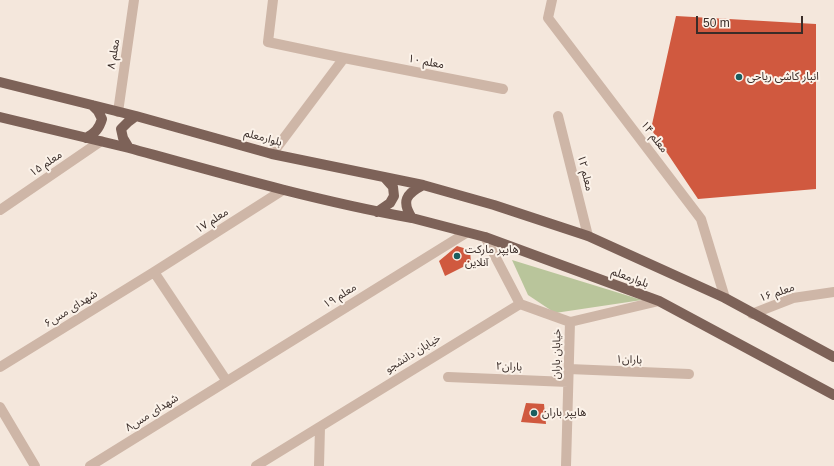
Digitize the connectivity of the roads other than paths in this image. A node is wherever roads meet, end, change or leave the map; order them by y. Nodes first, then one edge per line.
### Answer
1 (134, 0) edge
2 (273, 0) edge
3 (552, 0) edge
4 (344, 58) junction
5 (0, 82) edge
6 (503, 89) dead end
7 (92, 105) junction
8 (118, 112) junction
9 (136, 116) junction
10 (558, 116) dead end
11 (0, 118) edge
12 (86, 138) junction
13 (101, 142) junction
14 (129, 148) junction
15 (272, 154) junction
16 (384, 177) junction
17 (423, 185) junction
18 (283, 190) junction
19 (3, 208) edge
20 (377, 212) junction
21 (412, 218) junction
22 (466, 233) junction
23 (588, 236) junction
24 (485, 237) junction
25 (154, 272) junction
26 (834, 292) edge
27 (725, 298) junction
28 (659, 301) junction
29 (520, 304) junction
30 (752, 314) junction
31 (570, 322) junction
32 (834, 357) edge
33 (0, 367) edge
34 (568, 369) junction
35 (689, 374) dead end
36 (448, 377) dead end
37 (226, 380) junction
38 (568, 382) junction
39 (832, 392) edge
40 (0, 407) edge
41 (320, 427) junction
42 (35, 466) edge
43 (90, 466) edge
44 (256, 466) edge
45 (319, 466) edge
46 (566, 466) edge

1 - 8 street, معلم ۸
2 - 4 street, معلم ۱۰
3 - 27 street, معلم ۱۴
4 - 6 street, معلم ۱۰
4 - 15 street
5 - 7 main road, بلوارمعلم
7 - 8 main road, بلوارمعلم
7 - 12 main road
8 - 9 main road, بلوارمعلم
9 - 14 main road
9 - 15 main road, بلوارمعلم
10 - 23 street, معلم ۱۲
11 - 12 main road, بلوارمعلم
12 - 13 main road, بلوارمعلم
13 - 14 main road, بلوارمعلم
13 - 19 street, معلم ۱۵
14 - 18 main road, بلوارمعلم
15 - 16 main road, بلوارمعلم
16 - 17 main road, بلوارمعلم
16 - 20 main road
17 - 21 main road
17 - 23 main road, بلوارمعلم
18 - 20 main road, بلوارمعلم
18 - 25 street, معلم ۱۷
20 - 21 main road, بلوارمعلم
21 - 22 main road, بلوارمعلم
22 - 24 main road, بلوارمعلم
22 - 37 street, معلم ۱۹
23 - 27 main road, بلوارمعلم
24 - 28 main road, بلوارمعلم
24 - 29 street
25 - 33 street, شهدای مس۶
25 - 37 street
26 - 30 street, معلم ۱۶
27 - 30 main road, بلوارمعلم
28 - 31 street
28 - 39 main road, بلوارمعلم
29 - 31 street, خیابان باران
29 - 41 street, خیابان دانشجو
30 - 32 main road, بلوارمعلم
31 - 34 street, خیابان باران
34 - 35 street, باران۱
34 - 38 street, خیابان باران
36 - 38 street, باران۲
37 - 43 street, شهدای مس۸
38 - 46 street, خیابان باران
40 - 42 street
41 - 44 street, خیابان دانشجو
41 - 45 street

